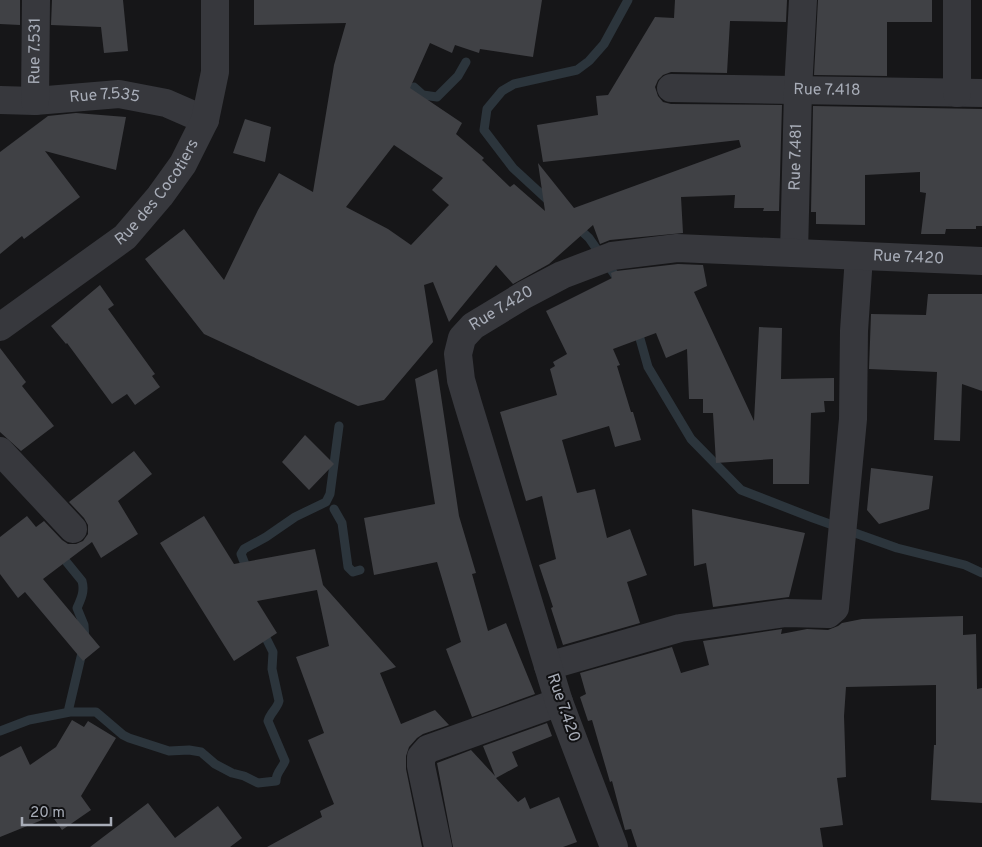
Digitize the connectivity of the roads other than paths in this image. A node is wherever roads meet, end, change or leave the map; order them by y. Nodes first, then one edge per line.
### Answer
1 (36, 0) edge
2 (215, 0) edge
3 (803, 0) edge
4 (957, 0) edge
5 (671, 88) dead end
6 (798, 90) junction
7 (969, 93) edge
8 (0, 100) edge
9 (35, 101) junction
10 (205, 120) junction
11 (794, 253) junction
12 (859, 256) junction
13 (982, 261) edge
14 (0, 327) edge
15 (0, 450) edge
16 (73, 529) dead end
17 (548, 666) junction
18 (559, 702) junction
19 (438, 847) edge
20 (614, 847) edge

1 - 9 street, Rue 7.531
2 - 10 street, Rue des Cocotiers
3 - 6 street, Rue 7.481
4 - 7 street
5 - 6 street, Rue 7.418
6 - 7 street, Rue 7.418
6 - 11 street, Rue 7.481
8 - 9 street, Rue 7.535
9 - 10 street, Rue 7.535
10 - 14 street, Rue des Cocotiers
11 - 12 street, Rue 7.420
11 - 17 street, Rue 7.420
12 - 13 street, Rue 7.420
12 - 17 street
15 - 16 street
17 - 18 street, Rue 7.420
18 - 19 street
18 - 20 street, Rue 7.420

